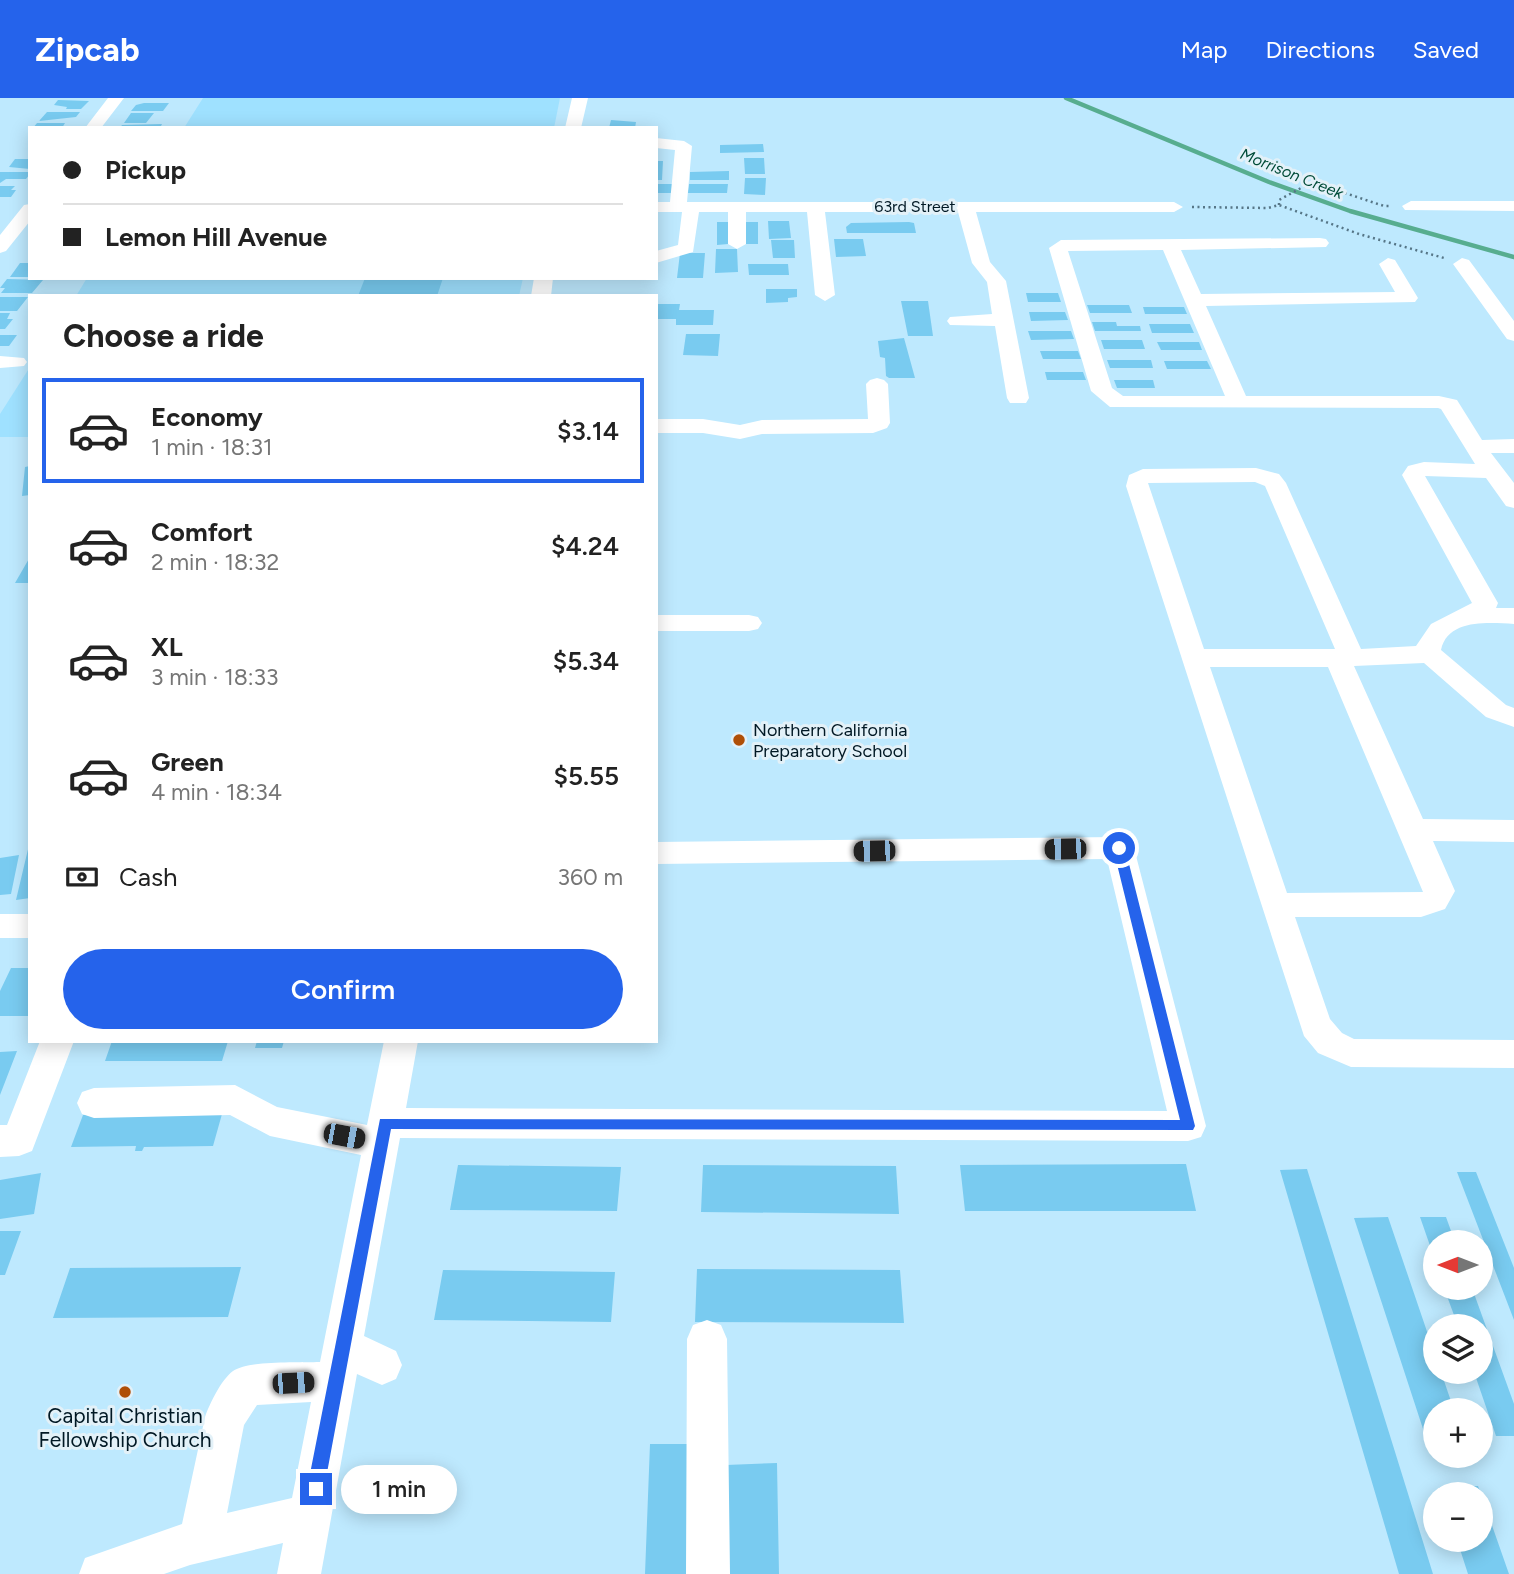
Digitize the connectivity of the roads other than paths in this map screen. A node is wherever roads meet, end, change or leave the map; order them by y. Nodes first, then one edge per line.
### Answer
1 (116, 98) edge
2 (580, 98) edge
3 (95, 126) edge
4 (573, 126) edge
5 (658, 143) edge
6 (815, 206) junction
7 (965, 206) junction
8 (1411, 206) road end
9 (1514, 206) edge
10 (658, 207) edge
11 (684, 207) junction
12 (737, 207) junction
13 (1174, 207) dead end
14 (28, 212) edge
15 (1320, 243) dead end
16 (737, 244) dead end
17 (1168, 244) junction
18 (0, 247) edge
19 (658, 256) edge
20 (1388, 264) dead end
21 (1462, 264) dead end
22 (825, 295) dead end
23 (1193, 300) junction
24 (1003, 320) junction
25 (957, 321) dead end
26 (1514, 335) edge
27 (877, 384) dead end
28 (1018, 398) dead end
29 (1238, 402) junction
30 (658, 426) edge
31 (1514, 446) edge
32 (1476, 447) junction
33 (1491, 471) junction
34 (1514, 500) edge
35 (1471, 615) junction
36 (1514, 616) edge
37 (658, 623) edge
38 (749, 623) dead end
39 (1427, 654) junction
40 (1194, 658) junction
41 (1344, 658) junction
42 (1514, 718) edge
43 (1414, 830) junction
44 (1514, 831) edge
45 (658, 853) edge
46 (1276, 905) junction
47 (0, 926) edge
48 (28, 926) edge
49 (56, 1043) edge
50 (401, 1043) edge
51 (1514, 1054) edge
52 (94, 1102) dead end
53 (383, 1133) junction
54 (0, 1141) edge
55 (707, 1339) dead end
56 (340, 1364) junction
57 (382, 1365) dead end
58 (310, 1516) junction
59 (200, 1540) junction
60 (101, 1574) edge
61 (299, 1574) edge
62 (708, 1574) edge

1 - 3 street
2 - 4 street
5 - 11 street
6 - 7 street, 63rd Street
6 - 12 street, 63rd Street
6 - 22 street
7 - 13 street, 63rd Street
7 - 24 street
8 - 9 street
10 - 11 street, 63rd Street
11 - 12 street, 63rd Street
11 - 19 street
12 - 16 street
14 - 18 street
15 - 17 street
17 - 23 street
17 - 29 street
20 - 23 street
21 - 26 street
23 - 29 street
24 - 25 street
24 - 28 street
27 - 30 street
29 - 32 street
31 - 32 street
32 - 33 street
33 - 34 street
33 - 35 street
35 - 36 street
35 - 39 street
37 - 38 street
39 - 41 street
39 - 42 street
40 - 41 street
40 - 41 street
40 - 46 street
41 - 43 street
43 - 44 street
43 - 46 street
45 - 53 street
46 - 51 street
47 - 48 street
49 - 54 street
50 - 53 street
52 - 53 street
53 - 56 street
55 - 62 street
56 - 57 street
56 - 58 street
56 - 59 street
58 - 59 street
58 - 61 street
59 - 60 street

